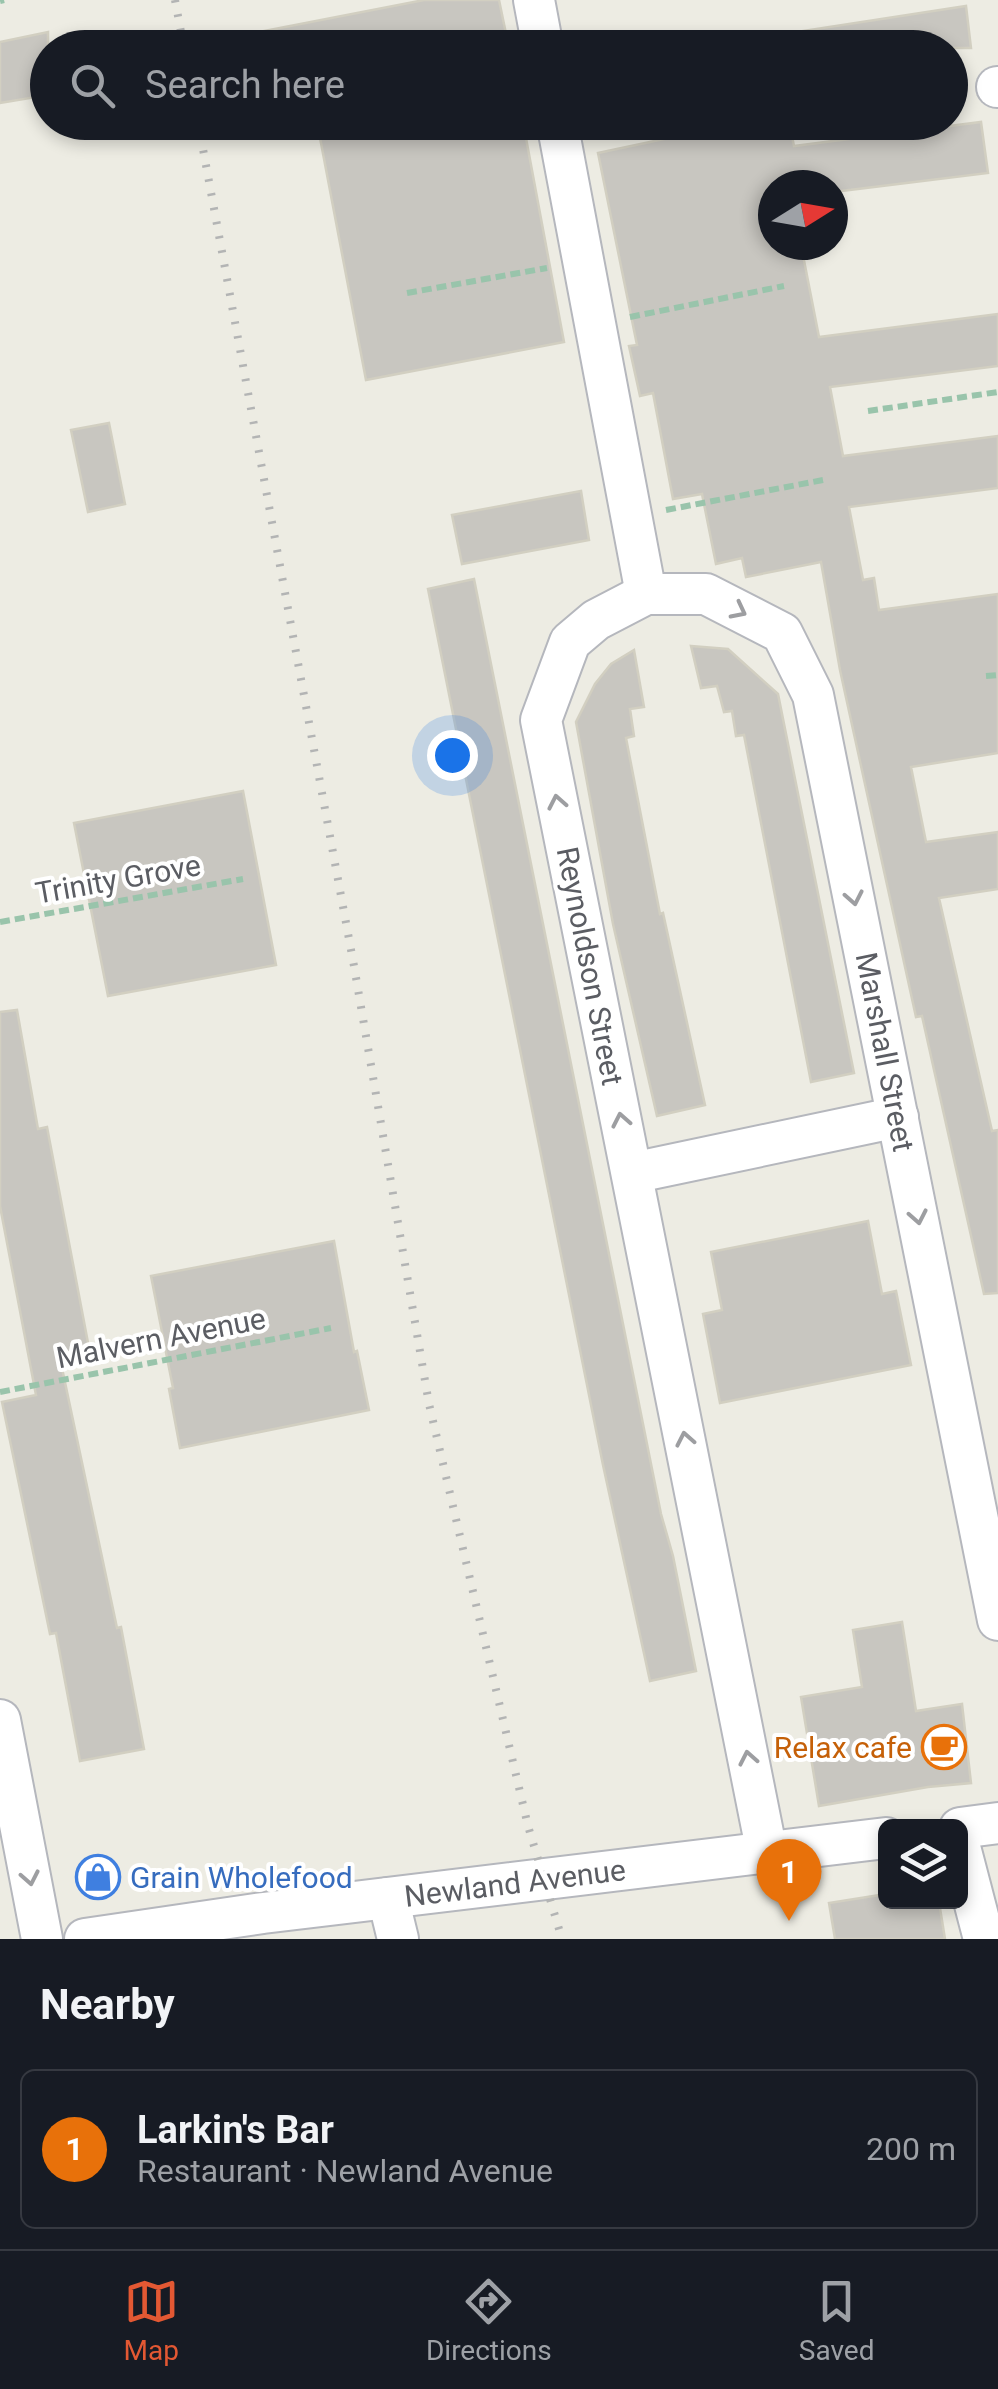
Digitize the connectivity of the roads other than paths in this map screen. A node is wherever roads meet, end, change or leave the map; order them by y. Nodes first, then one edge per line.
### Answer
1 (534, 0) edge
2 (540, 30) edge
3 (560, 140) edge
4 (646, 594) junction
5 (898, 1117) junction
6 (632, 1173) junction
7 (998, 1620) edge
8 (0, 1720) edge
9 (998, 1824) edge
10 (968, 1827) edge
11 (878, 1839) edge
12 (767, 1854) junction
13 (968, 1878) edge
14 (388, 1898) junction
15 (42, 1939) edge
16 (86, 1939) edge
17 (398, 1939) edge
18 (984, 1939) edge

1 - 2 street
3 - 4 street
4 -> 5 street, Marshall Street
6 -> 4 street, Reynoldson Street
5 - 6 street
5 -> 7 street, Marshall Street
12 -> 6 street, Reynoldson Street
8 -> 15 street
9 - 10 street
11 - 12 street, Newland Avenue
12 - 14 street, Newland Avenue
13 - 18 street
14 - 16 street, Newland Avenue
14 - 17 street

